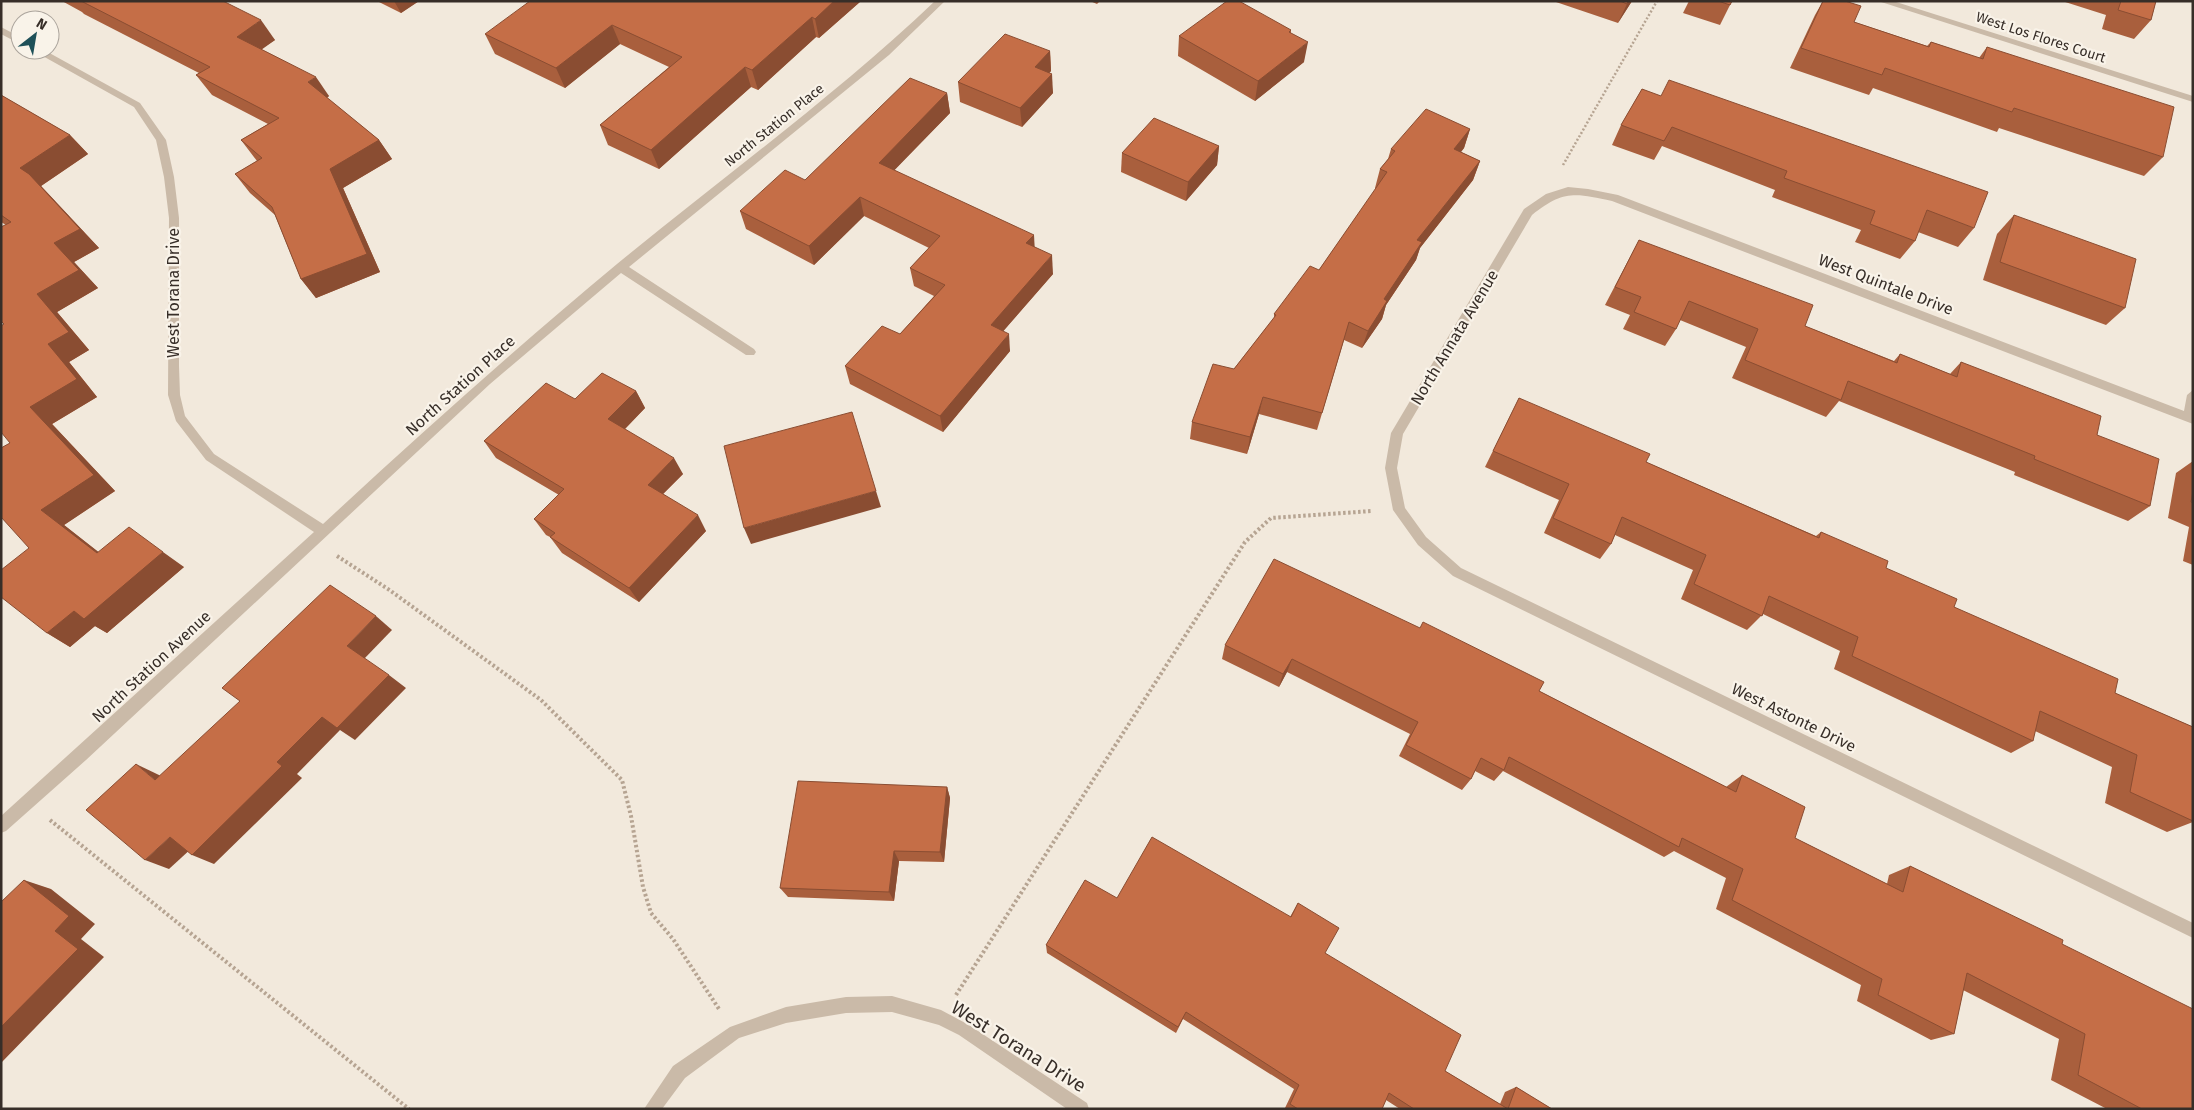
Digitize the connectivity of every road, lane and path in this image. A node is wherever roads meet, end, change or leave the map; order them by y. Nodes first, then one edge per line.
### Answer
1 (942, 1) edge
2 (1657, 1) edge
3 (1882, 1) edge
4 (55, 60) edge
5 (2193, 100) edge
6 (1566, 190) junction
7 (621, 267) junction
8 (750, 352) dead end
9 (2193, 395) edge
10 (2191, 418) edge
11 (1399, 510) junction
12 (323, 531) junction
13 (28, 802) junction
14 (1, 826) edge
15 (2193, 931) edge
16 (941, 1018) junction
17 (734, 1032) junction
18 (408, 1109) edge
19 (652, 1109) edge
20 (1081, 1109) edge

1 - 7 street, North Station Place
2 - 6 path
3 - 5 street, West Los Flores Court
4 - 12 street, West Torana Drive
6 - 10 street, West Quintale Drive
6 - 11 street, North Annata Avenue
7 - 8 street
7 - 12 street, North Station Place
9 - 10 street
11 - 15 street, West Astonte Drive
11 - 16 path
12 - 13 street, North Station Avenue
12 - 17 path
13 - 14 street, North Station Avenue
13 - 18 path
16 - 17 street, West Torana Drive
16 - 20 street, West Torana Drive
17 - 19 street

